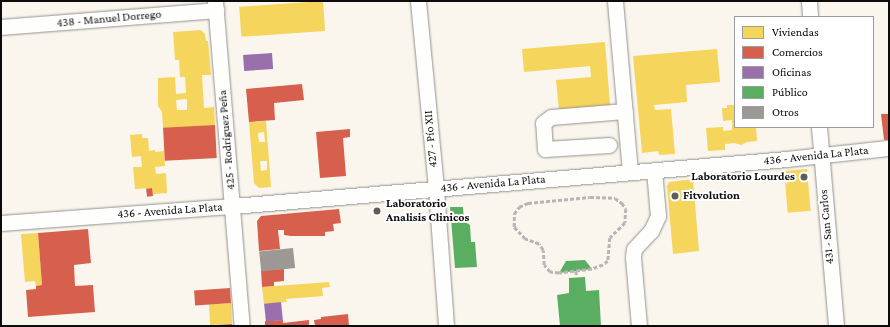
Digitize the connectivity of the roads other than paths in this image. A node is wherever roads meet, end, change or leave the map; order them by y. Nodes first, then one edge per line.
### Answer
1 (418, 1) edge
2 (615, 1) edge
3 (809, 1) edge
4 (216, 6) edge
5 (810, 16) edge
6 (1, 27) edge
7 (625, 111) junction
8 (819, 128) edge
9 (609, 145) dead end
10 (889, 148) edge
11 (822, 155) junction
12 (654, 170) junction
13 (630, 172) junction
14 (436, 189) junction
15 (233, 206) junction
16 (1, 223) edge
17 (242, 326) edge
18 (446, 326) edge
19 (638, 326) edge
20 (836, 326) edge

1 - 14 street, 427 - Pío XII
2 - 7 street
3 - 5 street
4 - 6 street, 438 - Manuel Dorrego
4 - 15 street, 425 - Rodríguez Peña
7 - 9 street
7 - 13 street
8 - 11 street, 431 - San Carlos
10 - 11 street, 436 - Avenida La Plata
11 - 12 street, 436 - Avenida La Plata
11 - 20 street, 431 - San Carlos
12 - 13 street, 436 - Avenida La Plata
12 - 19 street
13 - 14 street, 436 - Avenida La Plata
14 - 15 street, 436 - Avenida La Plata
14 - 18 street, 427 - Pío XII
15 - 16 street, 436 - Avenida La Plata
15 - 17 street, 425 - Rodríguez Peña

